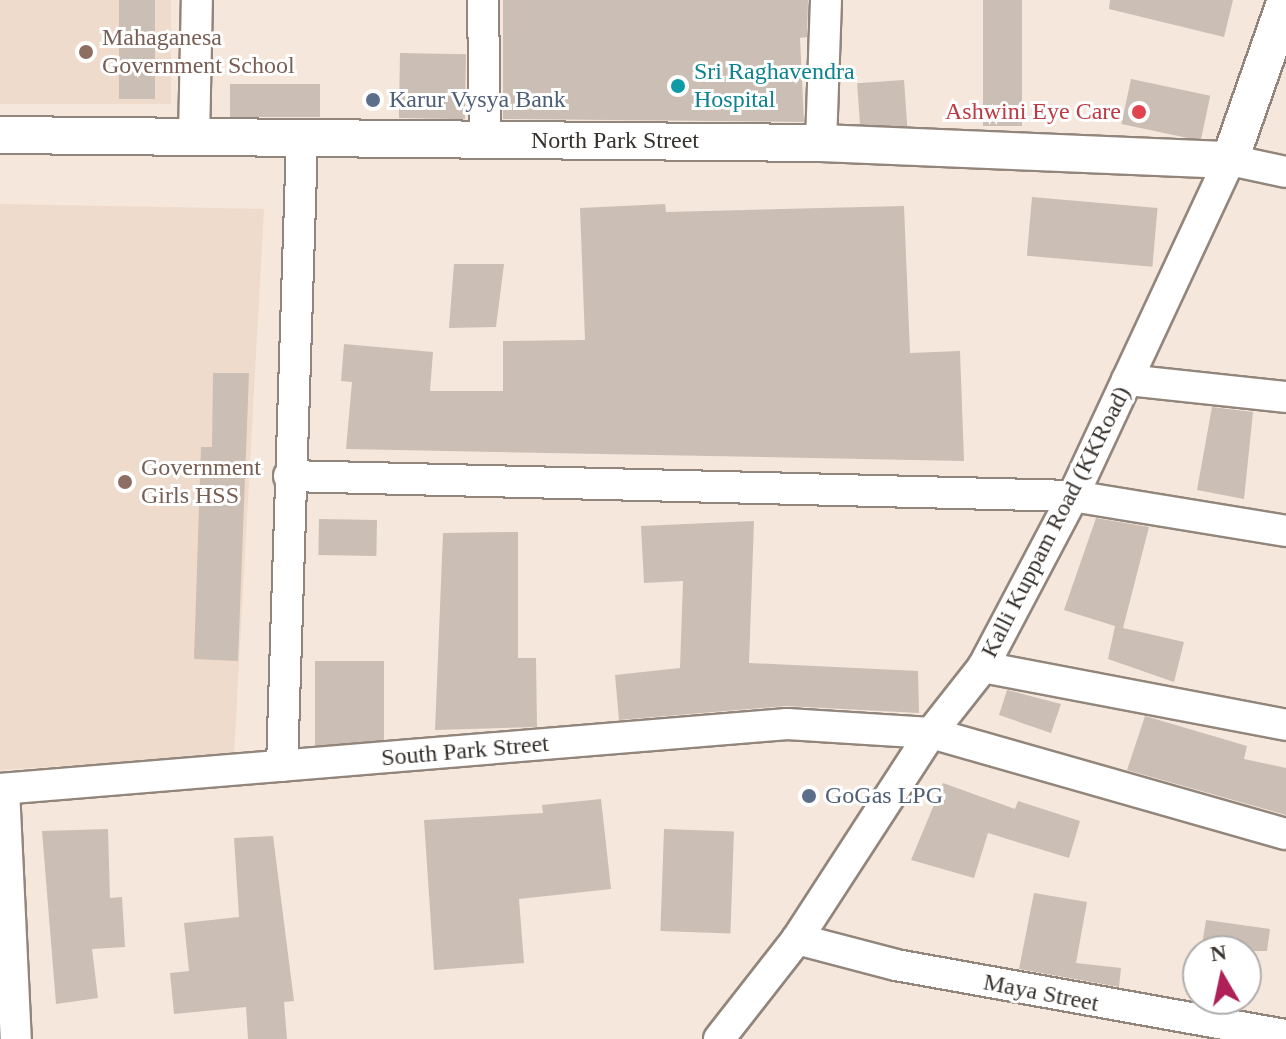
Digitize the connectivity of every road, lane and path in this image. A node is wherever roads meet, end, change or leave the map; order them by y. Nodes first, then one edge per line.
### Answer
1 (197, 0) edge
2 (483, 0) edge
3 (826, 0) edge
4 (1286, 0) edge
5 (0, 135) edge
6 (194, 138) junction
7 (302, 139) junction
8 (485, 140) junction
9 (821, 143) junction
10 (1230, 160) junction
11 (1286, 172) edge
12 (1127, 380) junction
13 (1286, 397) edge
14 (289, 476) junction
15 (1073, 496) junction
16 (1286, 531) edge
17 (983, 667) junction
18 (1286, 725) edge
19 (931, 733) junction
20 (282, 766) junction
21 (2, 789) edge
22 (1286, 834) edge
23 (797, 939) junction
24 (1253, 1035) edge
25 (1286, 1035) edge
26 (16, 1039) edge
27 (719, 1039) edge

1 - 6 street
2 - 8 street
3 - 9 street
4 - 10 main road, Kalli Kuppam Road (KKRoad)
5 - 6 main road, North Park Street
6 - 7 main road, North Park Street
7 - 8 main road, North Park Street
7 - 14 street
8 - 9 main road, North Park Street
9 - 10 main road, North Park Street
10 - 11 street
10 - 12 street, Kalli Kuppam Road (KKRoad)
12 - 13 street
12 - 15 street, Kalli Kuppam Road (KKRoad)
14 - 15 street
14 - 20 street
15 - 16 street
15 - 17 street, Kalli Kuppam Road (KKRoad)
17 - 18 street
17 - 19 street, Kalli Kuppam Road (KKRoad)
19 - 20 street, South Park Street
19 - 22 street, South Park Street
19 - 23 street, Kalli Kuppam Road (KKRoad)
20 - 21 street, South Park Street
21 - 26 street
23 - 24 street, Maya Street
23 - 27 street, Kalli Kuppam Road (KKRoad)
24 - 25 street, Maya Street

